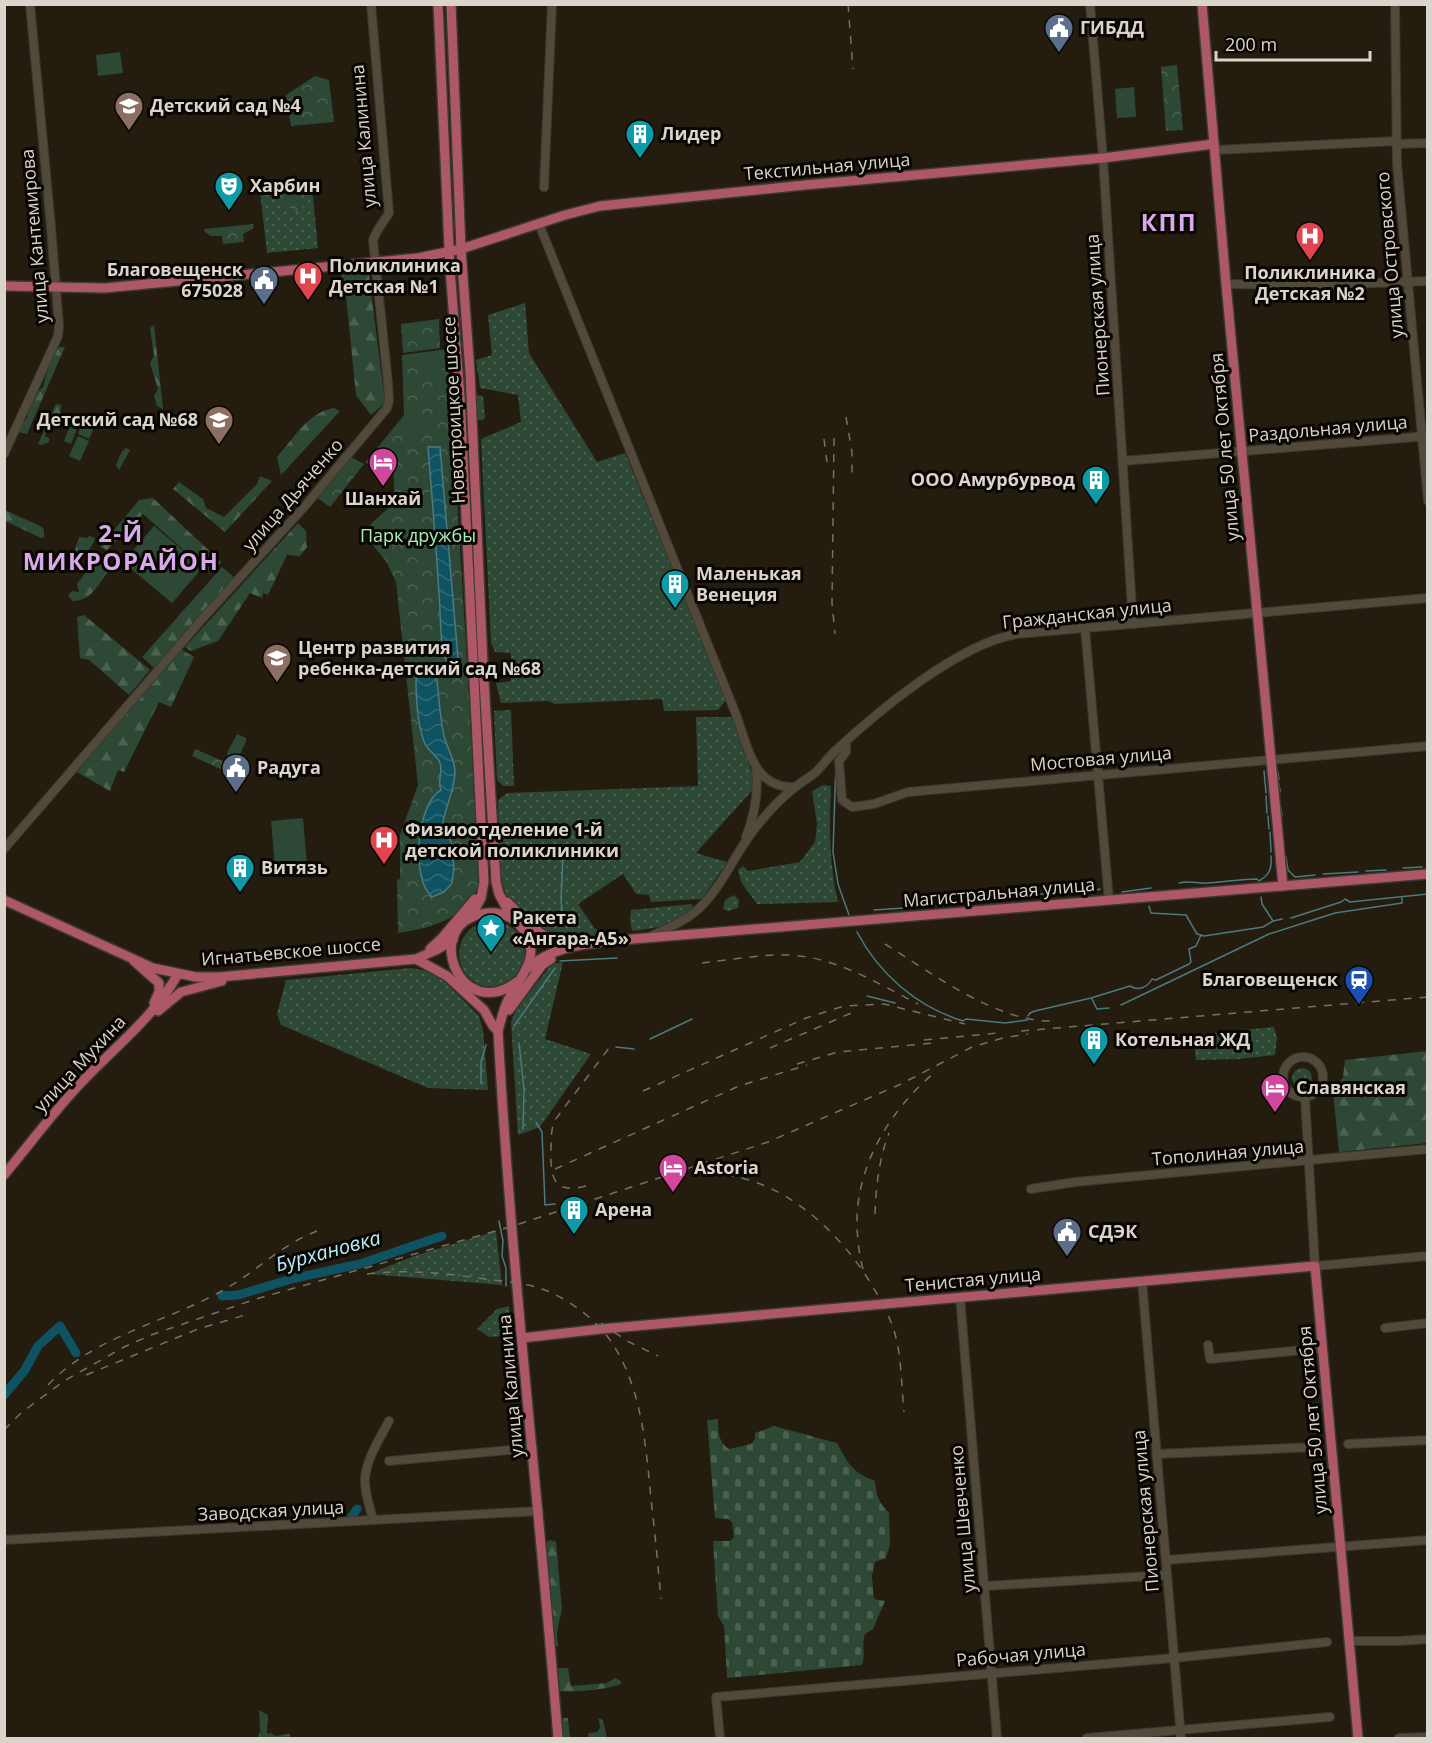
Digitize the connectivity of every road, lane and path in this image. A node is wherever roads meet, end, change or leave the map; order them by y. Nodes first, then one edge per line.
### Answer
1 (30, 4) edge
2 (371, 4) edge
3 (438, 4) edge
4 (451, 4) edge
5 (552, 4) edge
6 (1090, 4) edge
7 (1202, 4) edge
8 (1395, 4) edge
9 (1396, 143) junction
10 (1428, 143) edge
11 (1214, 147) junction
12 (1103, 158) junction
13 (543, 187) dead end
14 (539, 224) junction
15 (461, 249) junction
16 (450, 252) junction
17 (375, 261) junction
18 (1428, 281) edge
19 (1407, 282) junction
20 (1226, 284) junction
21 (4, 286) edge
22 (57, 288) junction
23 (1425, 436) edge
24 (1241, 452) junction
25 (4, 454) edge
26 (1124, 461) junction
27 (1428, 501) edge
28 (1428, 598) edge
29 (1257, 613) junction
30 (1133, 624) junction
31 (1085, 628) junction
32 (846, 742) junction
33 (1428, 746) edge
34 (1271, 760) junction
35 (756, 768) junction
36 (1098, 775) junction
37 (795, 787) junction
38 (742, 846) junction
39 (4, 849) edge
40 (1428, 874) edge
41 (484, 882) junction
42 (496, 882) junction
43 (1283, 886) junction
44 (4, 900) edge
45 (1109, 900) junction
46 (470, 918) junction
47 (513, 918) junction
48 (526, 933) junction
49 (650, 937) junction
50 (453, 940) junction
51 (573, 946) junction
52 (132, 958) junction
53 (416, 958) junction
54 (527, 969) junction
55 (455, 971) junction
56 (178, 974) junction
57 (248, 975) junction
58 (518, 981) junction
59 (472, 988) junction
60 (143, 1021) junction
61 (498, 1030) junction
62 (1305, 1098) junction
63 (1428, 1149) edge
64 (1309, 1160) junction
65 (4, 1175) edge
66 (1031, 1189) dead end
67 (1428, 1256) edge
68 (1315, 1266) junction
69 (1142, 1281) junction
70 (960, 1297) junction
71 (1428, 1323) edge
72 (1385, 1328) dead end
73 (522, 1338) junction
74 (1208, 1345) dead end
75 (1323, 1348) junction
76 (388, 1421) dead end
77 (1428, 1440) edge
78 (1348, 1444) dead end
79 (1314, 1447) dead end
80 (533, 1448) junction
81 (1157, 1454) junction
82 (389, 1461) dead end
83 (539, 1511) junction
84 (373, 1520) junction
85 (4, 1540) edge
86 (1428, 1540) edge
87 (1341, 1545) junction
88 (1166, 1560) junction
89 (1167, 1575) junction
90 (985, 1586) junction
91 (1428, 1639) edge
92 (1349, 1641) junction
93 (1327, 1642) dead end
94 (1174, 1658) junction
95 (991, 1672) junction
96 (1330, 1717) dead end
97 (1181, 1734) edge
98 (1428, 1737) edge
99 (558, 1738) edge
100 (720, 1738) edge
101 (997, 1738) edge
102 (1087, 1738) edge
103 (1358, 1738) edge
104 (1399, 1738) edge

1 - 22 street, улица Кантемирова
2 - 17 street, улица Калинина
3 - 16 main road, Новотроицкое шоссе
4 - 15 main road, Новотроицкое шоссе
5 - 13 street
6 - 12 street, Пионерская улица
7 - 11 main road, улица 50 лет Октября
8 - 9 street, улица Островского
9 - 10 street, Текстильная улица
9 - 11 street, Текстильная улица
9 - 19 street, улица Островского
11 - 12 main road, Текстильная улица
11 - 20 main road, улица 50 лет Октября
12 - 14 main road, Текстильная улица
12 - 26 street, Пионерская улица
14 - 15 main road, Текстильная улица
14 - 35 street
15 - 16 main road, Текстильная улица
15 - 42 main road, Новотроицкое шоссе
16 - 17 main road, Текстильная улица
16 - 41 main road, Новотроицкое шоссе
17 - 22 main road, Текстильная улица
17 - 39 street, улица Дьяченко
18 - 19 street
19 - 20 street
19 - 23 street, улица Островского
20 - 24 main road, улица 50 лет Октября
21 - 22 main road, Текстильная улица
22 - 25 street, улица Кантемирова
23 - 24 street, Раздольная улица
23 - 27 street, улица Островского
24 - 26 street, Раздольная улица
24 - 29 main road, улица 50 лет Октября
26 - 30 street, Пионерская улица
28 - 29 street, Гражданская улица
29 - 30 street, Гражданская улица
29 - 34 main road, улица 50 лет Октября
30 - 31 street, Гражданская улица
31 - 32 street, Гражданская улица
31 - 36 street
32 - 36 street, Мостовая улица
32 - 37 street, Гражданская улица
33 - 34 street, Мостовая улица
34 - 36 street, Мостовая улица
34 - 43 main road, улица 50 лет Октября
35 - 37 street
35 - 38 street
36 - 45 street
37 - 38 street, Гражданская улица
38 - 49 street, Гражданская улица
40 - 43 main road, Магистральная улица
41 - 46 main road, Новотроицкое шоссе
41 - 53 main road
42 - 47 main road, Новотроицкое шоссе
42 - 51 main road
43 - 45 main road, Магистральная улица
44 - 52 main road, Игнатьевское шоссе
45 - 49 main road, Магистральная улица
46 - 47 main road
46 - 50 main road
47 - 48 main road
48 - 51 main road
48 - 54 main road
49 - 51 main road, Магистральная улица
50 - 53 main road
50 - 55 main road
51 - 54 main road
51 - 61 main road
52 - 56 main road, Игнатьевское шоссе
52 - 60 main road
53 - 55 main road
53 - 57 main road, Игнатьевское шоссе
53 - 61 main road
54 - 58 main road
55 - 59 main road
56 - 57 main road, Игнатьевское шоссе
56 - 60 main road, улица Мухина
57 - 60 main road
58 - 59 main road
58 - 61 main road
59 - 61 main road
60 - 65 main road, улица Мухина
61 - 73 main road, улица Калинина
62 - 62 street
62 - 64 street, улица 50 лет Октября
63 - 64 street, Тополиная улица
64 - 66 street, Тополиная улица
64 - 68 street, улица 50 лет Октября
67 - 68 street, Тенистая улица
68 - 69 main road, Тенистая улица
68 - 75 main road, улица 50 лет Октября
69 - 70 main road, Тенистая улица
69 - 81 street, Пионерская улица
70 - 73 main road, Тенистая улица
70 - 90 street, улица Шевченко
71 - 72 street
73 - 80 main road, улица Калинина
74 - 75 street
75 - 87 main road, улица 50 лет Октября
76 - 84 street
77 - 78 street
79 - 81 street
80 - 82 street
80 - 83 main road, улица Калинина
81 - 88 street, Пионерская улица
83 - 84 street, Заводская улица
83 - 99 main road, улица Калинина
84 - 85 street, Заводская улица
86 - 87 street
87 - 88 street
87 - 92 main road, улица 50 лет Октября
88 - 89 street, Пионерская улица
89 - 90 street
89 - 94 street, Пионерская улица
90 - 95 street, улица Шевченко
91 - 92 street
92 - 103 main road, улица 50 лет Октября
93 - 94 street, Рабочая улица
94 - 95 street, Рабочая улица
94 - 97 street, Пионерская улица
95 - 100 street, Рабочая улица
95 - 101 street, улица Шевченко
96 - 97 street
97 - 102 street
98 - 104 street

